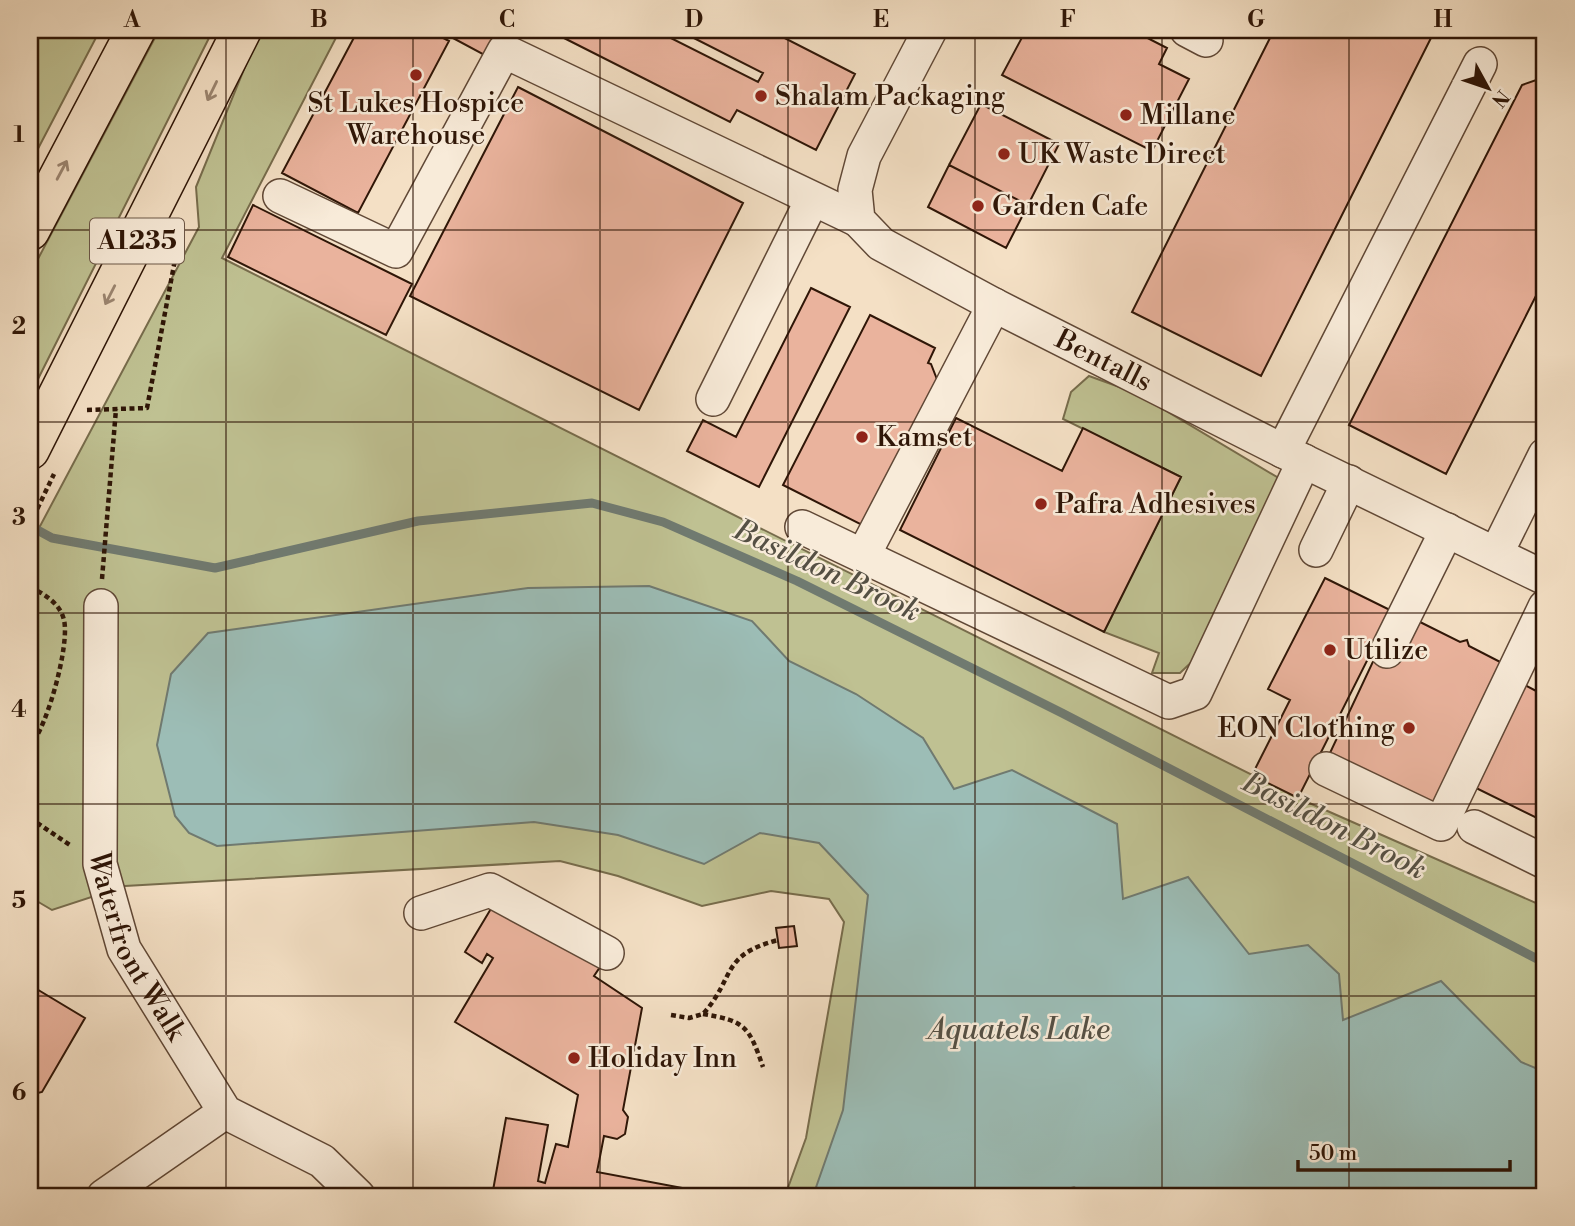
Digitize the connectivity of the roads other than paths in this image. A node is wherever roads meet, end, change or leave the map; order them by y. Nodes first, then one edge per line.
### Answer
1 (136, 30) edge
2 (242, 30) edge
3 (924, 32) edge
4 (1480, 64) dead end
5 (280, 196) dead end
6 (812, 200) junction
7 (858, 220) junction
8 (30, 231) edge
9 (994, 305) junction
10 (713, 399) dead end
11 (1545, 455) edge
12 (1293, 456) junction
13 (43, 461) edge
14 (1349, 482) junction
15 (802, 527) dead end
16 (1447, 530) junction
17 (1316, 551) dead end
18 (1497, 552) junction
19 (863, 556) junction
20 (1545, 578) edge
21 (101, 606) dead end
22 (1545, 607) edge
23 (1387, 651) dead end
24 (1326, 769) dead end
25 (1474, 827) dead end
26 (1545, 862) edge
27 (421, 913) dead end
28 (607, 953) dead end
29 (225, 1112) junction
30 (104, 1196) edge
31 (358, 1196) edge

8 -> 1 main road
2 -> 13 main road, A1235
3 - 7 street
4 - 12 street
5 - 6 street
6 - 7 street
6 - 10 street
7 - 9 street, Bentalls
9 - 12 street, Bentalls
9 - 19 street
11 - 18 street
12 - 14 street, Bentalls
12 - 19 street
14 - 16 street, Bentalls
14 - 17 street
15 - 19 street
16 - 18 street, Bentalls
16 - 23 street
18 - 20 street, Bentalls
21 - 29 street, Waterfront Walk
22 - 24 street
25 - 26 street
27 - 28 street
29 - 30 street
29 - 31 street

